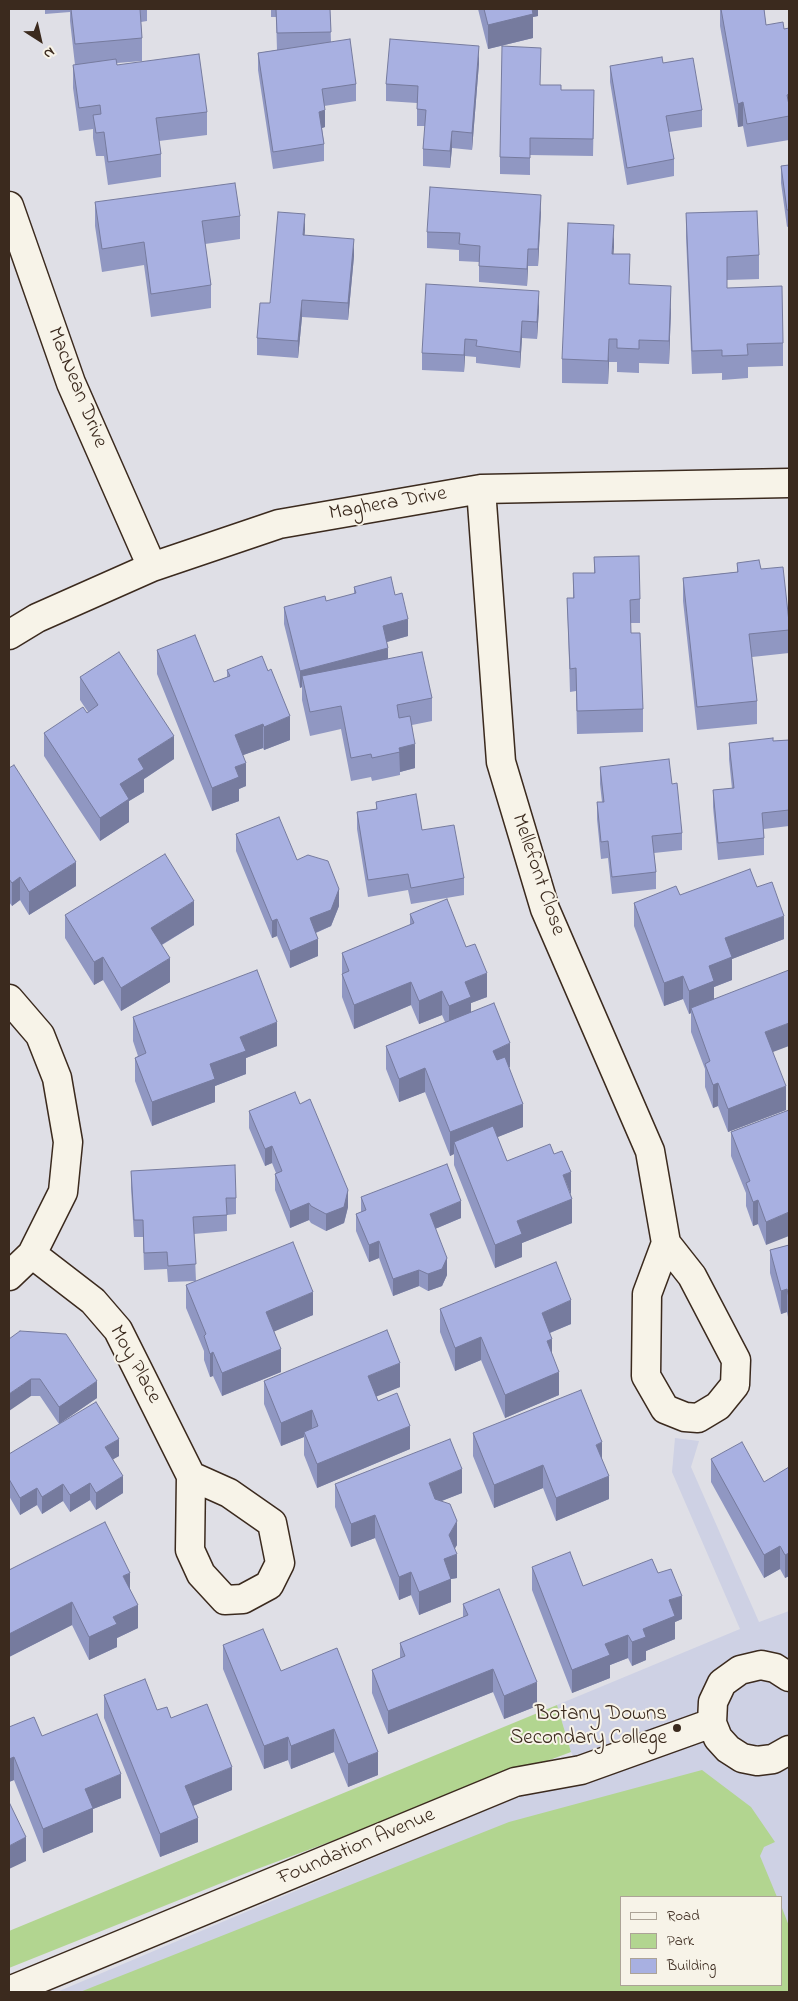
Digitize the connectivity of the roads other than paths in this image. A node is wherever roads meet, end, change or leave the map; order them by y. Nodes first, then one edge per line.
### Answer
1 (9, 206) edge
2 (789, 483) edge
3 (481, 489) junction
4 (152, 567) junction
5 (9, 634) edge
6 (9, 999) edge
7 (666, 1243) junction
8 (32, 1254) junction
9 (9, 1276) edge
10 (191, 1476) dead end
11 (789, 1676) edge
12 (712, 1723) junction
13 (789, 1750) edge
14 (9, 1992) edge

1 - 4 street, MacNean Drive
2 - 3 street, Maghera Drive
3 - 4 street, Maghera Drive
3 - 7 street, Mellefont Close
4 - 5 street, Maghera Drive
6 - 8 street
7 - 7 street, Mellefont Close
8 - 9 street
8 - 10 street, Moy Place
11 - 12 street
12 - 13 street
12 - 14 street, Foundation Avenue

